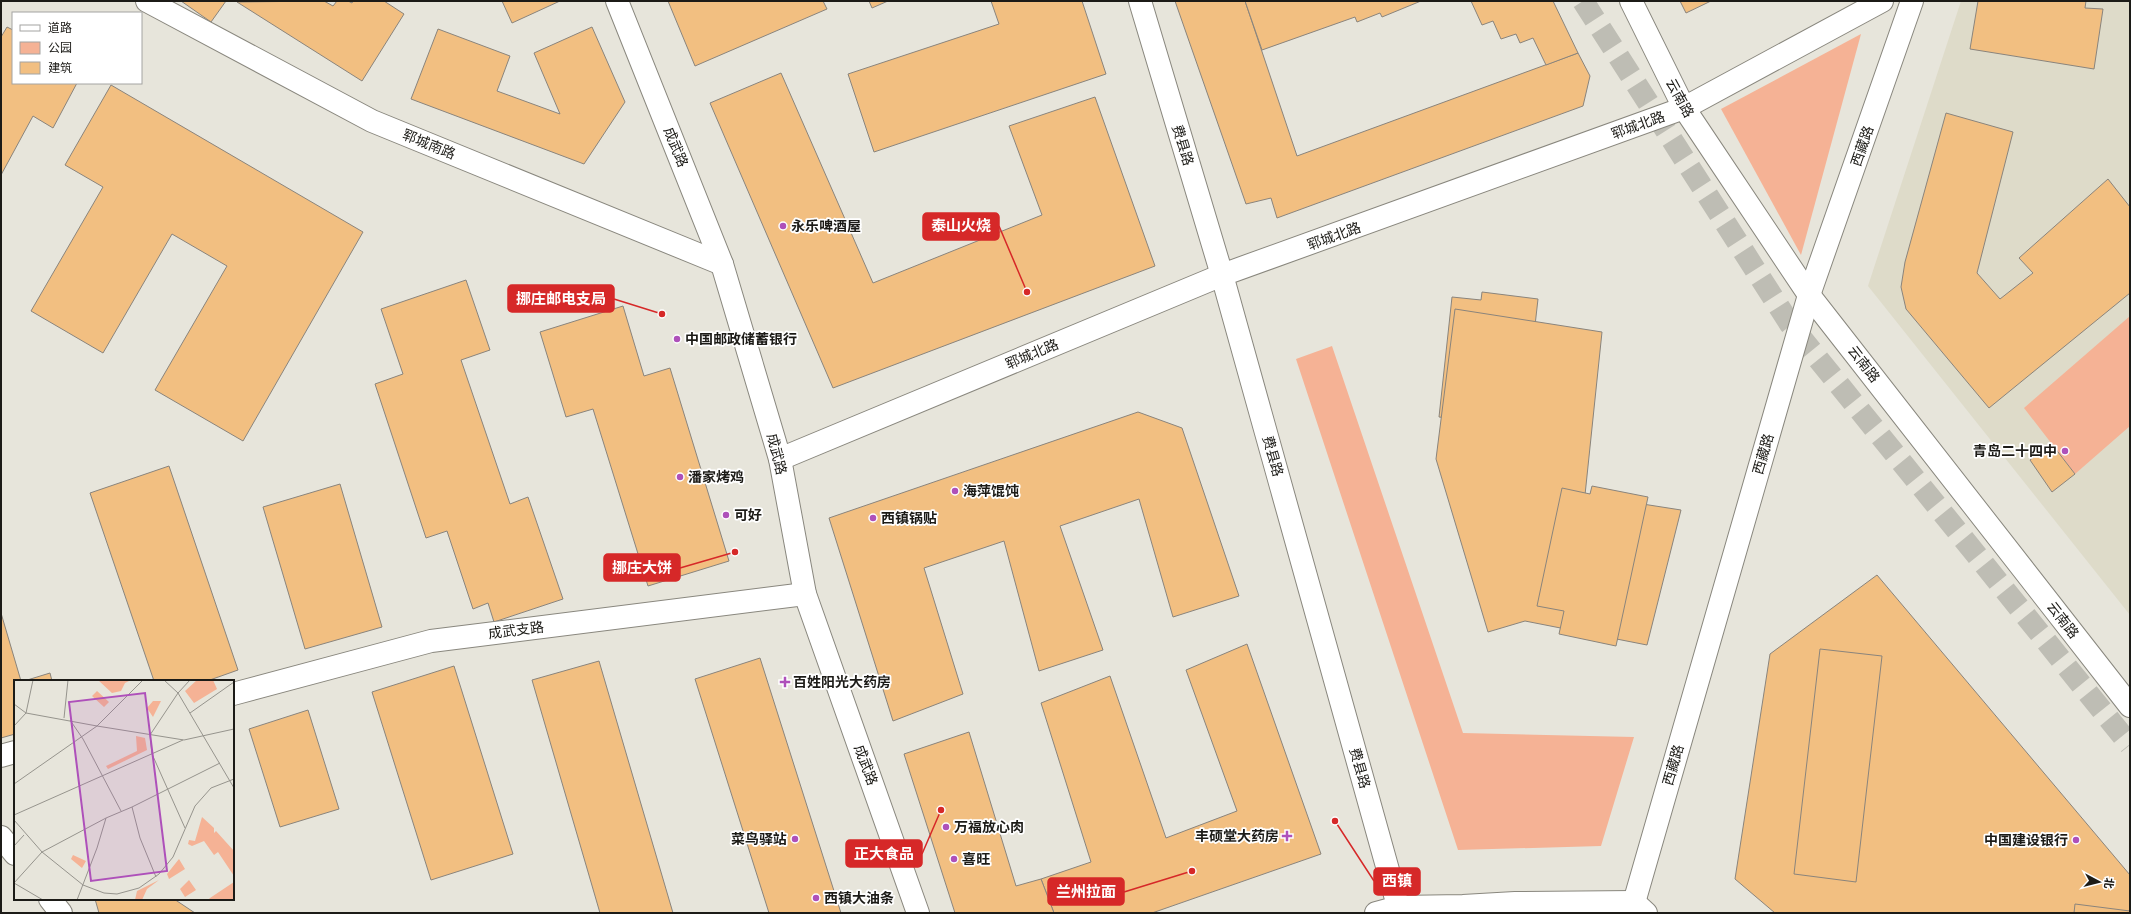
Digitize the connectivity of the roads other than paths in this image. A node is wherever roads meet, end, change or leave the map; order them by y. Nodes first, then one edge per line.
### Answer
1 (147, 1) edge
2 (618, 1) edge
3 (1140, 1) edge
4 (1631, 1) edge
5 (1882, 1) edge
6 (1912, 1) edge
7 (1684, 108) junction
8 (722, 264) junction
9 (1222, 275) junction
10 (1809, 295) junction
11 (780, 458) junction
12 (805, 594) junction
13 (234, 694) edge
14 (2130, 706) edge
15 (14, 752) edge
16 (1, 756) edge
17 (1, 837) edge
18 (14, 853) edge
19 (51, 900) edge
20 (1637, 909) edge
21 (1399, 910) edge
22 (62, 913) edge
23 (918, 913) edge
24 (1376, 913) edge

1 - 8 street, 郓城南路
2 - 8 street, 成武路
3 - 9 street, 费县路
4 - 7 street, 云南路
5 - 7 street, 郓城北路
6 - 10 street, 西藏路
7 - 9 street, 郓城北路
7 - 10 street, 云南路
8 - 11 street, 成武路
9 - 11 street, 郓城北路
9 - 21 street, 费县路
10 - 14 street, 云南路
10 - 20 street, 西藏路
11 - 12 street, 成武路
12 - 13 street, 成武支路
12 - 23 street, 成武路
15 - 16 street
17 - 18 street
19 - 22 street
20 - 21 street
21 - 24 street

